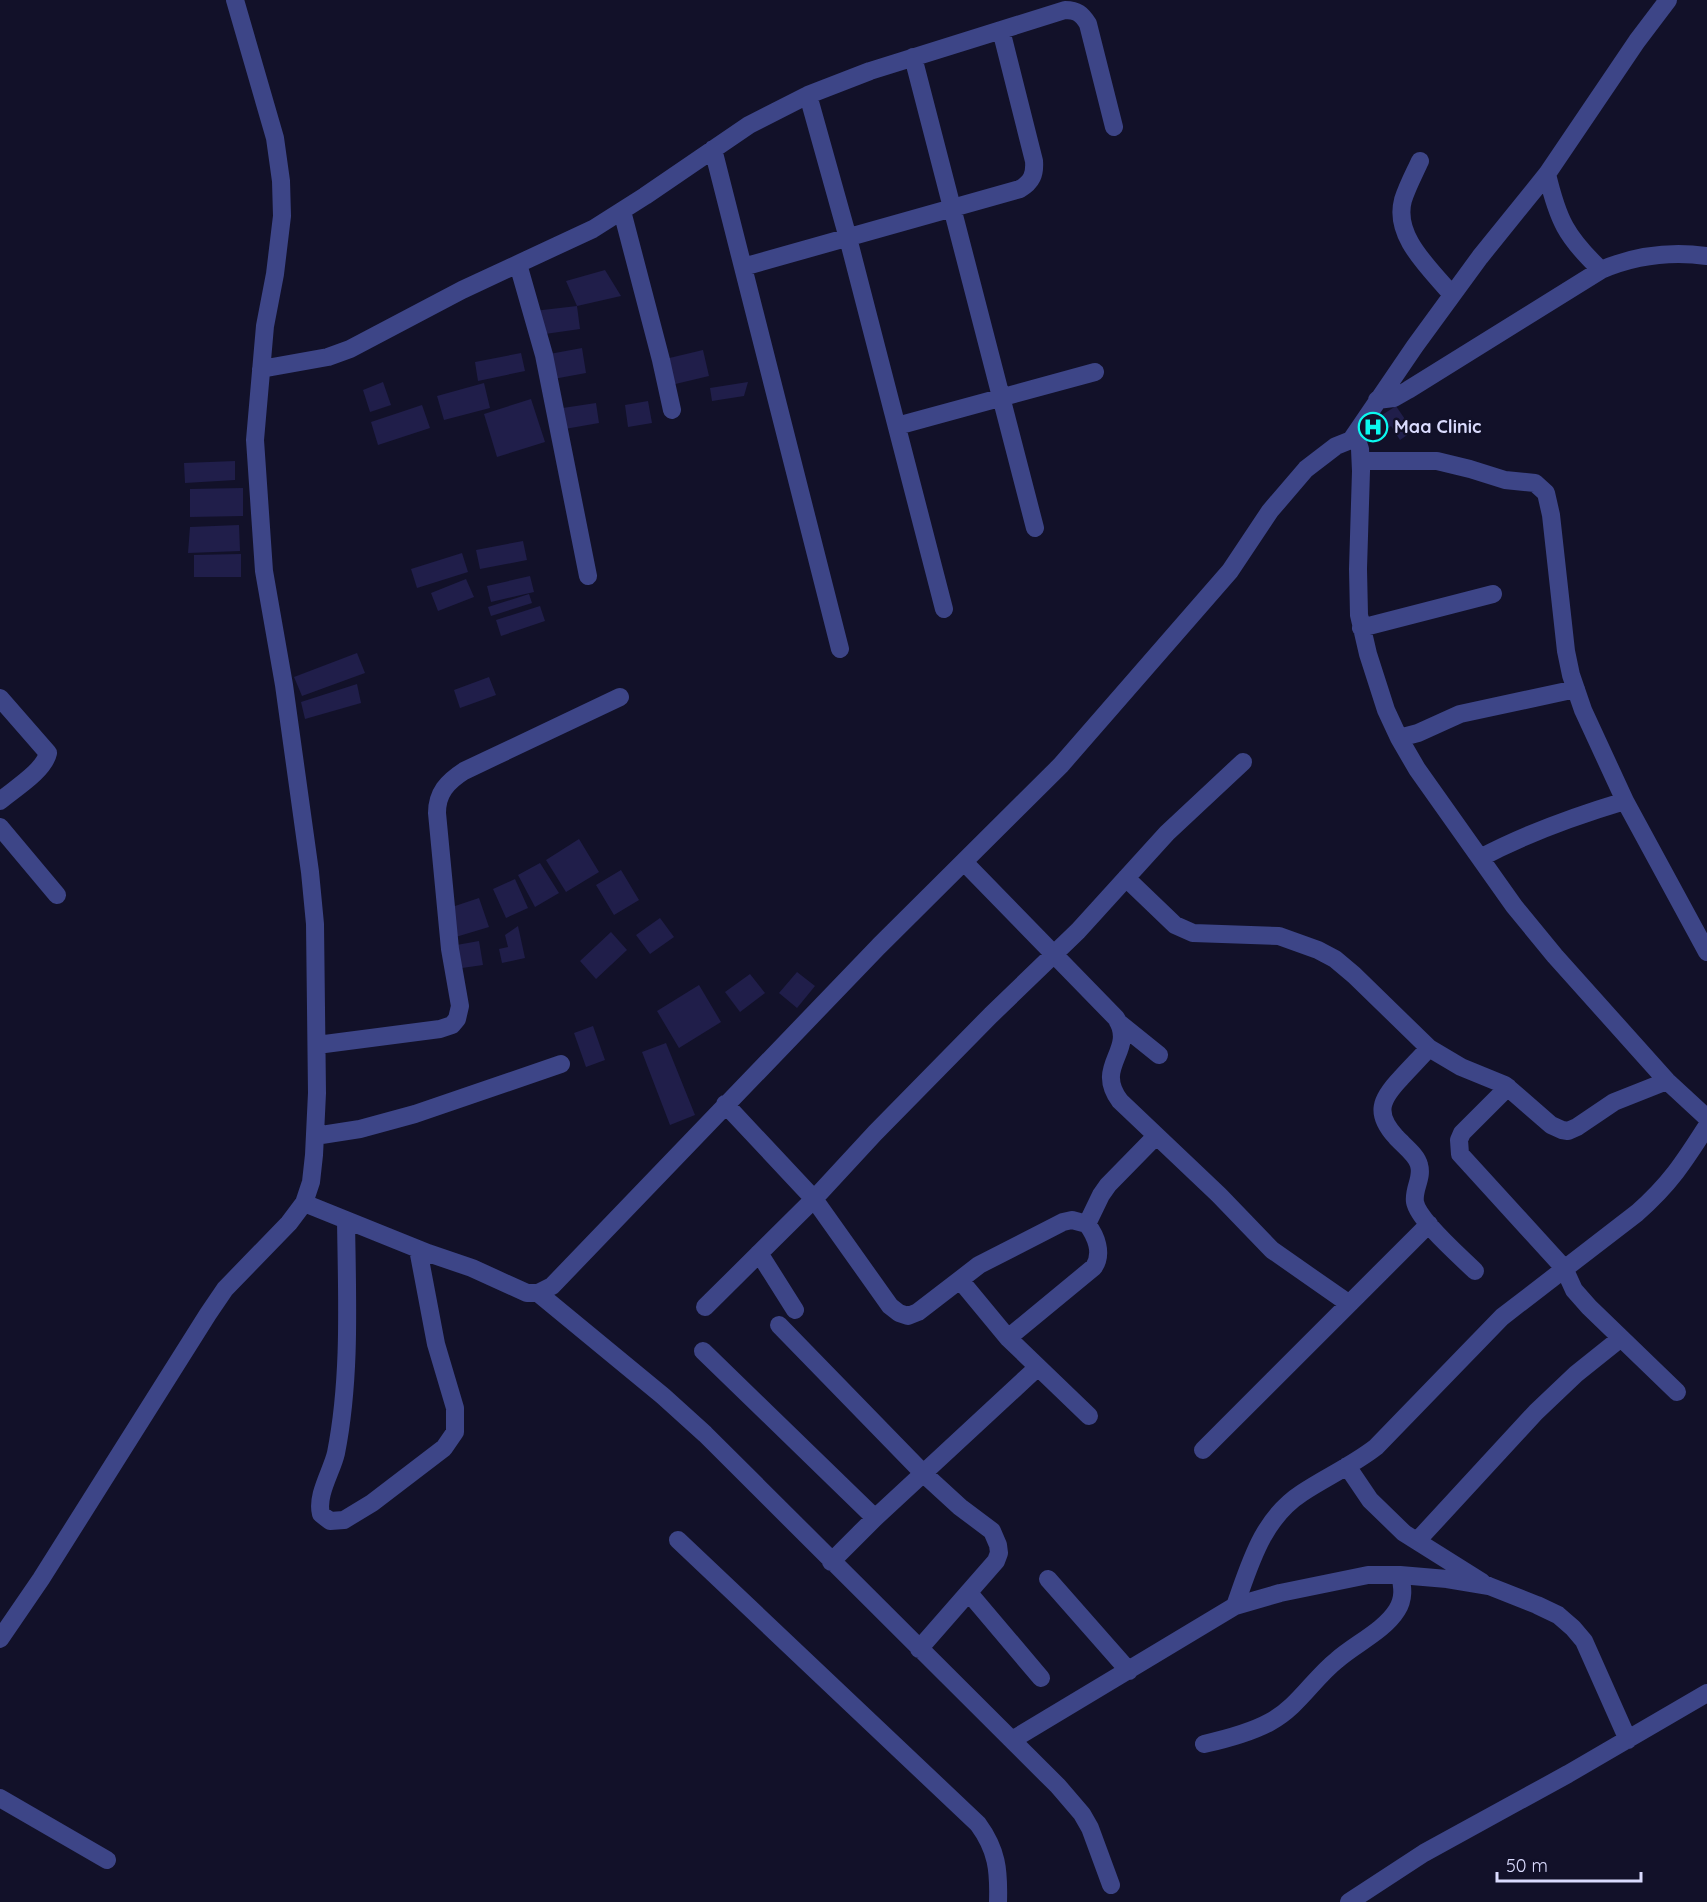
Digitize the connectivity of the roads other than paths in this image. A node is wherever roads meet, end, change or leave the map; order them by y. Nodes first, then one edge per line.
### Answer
1 (235, 0) edge
2 (1668, 0) edge
3 (1001, 30) junction
4 (913, 57) junction
5 (808, 95) junction
6 (1114, 127) dead end
7 (713, 149) junction
8 (1420, 161) dead end
9 (1547, 174) junction
10 (952, 208) junction
11 (622, 210) junction
12 (848, 237) junction
13 (1707, 256) edge
14 (518, 264) junction
15 (743, 267) junction
16 (1601, 270) junction
17 (1452, 295) junction
18 (261, 369) junction
19 (1095, 372) dead end
20 (1002, 397) junction
21 (1377, 400) junction
22 (672, 410) dead end
23 (897, 426) junction
24 (1351, 440) junction
25 (1361, 461) junction
26 (1035, 528) dead end
27 (588, 576) dead end
28 (1493, 594) dead end
29 (944, 609) dead end
30 (1361, 628) junction
31 (840, 649) dead end
32 (1576, 689) junction
33 (620, 697) dead end
34 (0, 698) edge
35 (1399, 738) junction
36 (1243, 762) dead end
37 (0, 801) edge
38 (1625, 801) junction
39 (0, 827) edge
40 (1480, 858) junction
41 (964, 862) junction
42 (1126, 878) junction
43 (57, 895) dead end
44 (1707, 952) edge
45 (1055, 955) junction
46 (1118, 1022) junction
47 (317, 1045) junction
48 (1429, 1048) junction
49 (1159, 1055) dead end
50 (561, 1064) dead end
51 (1667, 1081) junction
52 (1508, 1087) junction
53 (725, 1104) junction
54 (1707, 1118) edge
55 (1707, 1126) edge
56 (315, 1136) junction
57 (1156, 1136) junction
58 (814, 1199) junction
59 (304, 1203) junction
60 (346, 1220) junction
61 (1087, 1224) junction
62 (1429, 1224) junction
63 (418, 1250) junction
64 (759, 1253) junction
65 (1564, 1268) junction
66 (1475, 1271) dead end
67 (960, 1280) junction
68 (538, 1293) junction
69 (1348, 1303) junction
70 (705, 1307) dead end
71 (795, 1310) dead end
72 (779, 1324) dead end
73 (1008, 1338) junction
74 (1621, 1338) junction
75 (703, 1351) dead end
76 (1038, 1367) junction
77 (1677, 1392) dead end
78 (1089, 1416) dead end
79 (1203, 1450) dead end
80 (1347, 1466) junction
81 (924, 1474) junction
82 (875, 1518) junction
83 (678, 1540) dead end
84 (1417, 1541) junction
85 (831, 1562) junction
86 (1400, 1575) junction
87 (1048, 1579) dead end
88 (1489, 1586) junction
89 (969, 1593) junction
90 (1235, 1606) junction
91 (0, 1639) edge
92 (919, 1649) junction
93 (1129, 1671) junction
94 (1041, 1678) dead end
95 (1707, 1693) edge
96 (1012, 1740) junction
97 (1628, 1740) junction
98 (1204, 1744) dead end
99 (0, 1798) edge
100 (107, 1860) dead end
101 (1111, 1885) dead end
102 (998, 1902) edge
103 (1349, 1902) edge

1 - 18 street
2 - 9 street
3 - 4 street
3 - 6 street
3 - 10 street
4 - 5 street
4 - 10 street
5 - 7 street
5 - 12 street
7 - 11 street
7 - 15 street
8 - 17 street
9 - 16 street
9 - 17 street
10 - 12 street
10 - 20 street
11 - 14 street
11 - 22 street
12 - 15 street
12 - 23 street
13 - 16 street
14 - 18 street
14 - 27 street
15 - 31 street
16 - 21 street
17 - 21 street
18 - 47 street
19 - 20 street
20 - 23 street
20 - 26 street
21 - 24 street
23 - 29 street
24 - 25 street
24 - 41 street
25 - 30 street
25 - 32 street
28 - 30 street
30 - 35 street
32 - 35 street
32 - 38 street
33 - 47 street
34 - 37 street
35 - 40 street
36 - 42 street
38 - 40 street
38 - 44 street
39 - 43 street
40 - 51 street
41 - 45 street
41 - 53 street
42 - 45 street
42 - 48 street
45 - 46 street
45 - 58 street
46 - 49 street
46 - 57 street
47 - 56 street
48 - 52 street
48 - 62 street
50 - 56 street
51 - 52 street
51 - 54 street
52 - 65 street
53 - 58 street
53 - 68 street
55 - 65 street
56 - 59 street
57 - 61 street
57 - 69 street
58 - 64 street
58 - 67 street
59 - 60 street
59 - 91 street
60 - 63 street
60 - 63 street
61 - 67 street
61 - 73 street
62 - 66 street
62 - 69 street
63 - 68 street
64 - 70 street
64 - 71 street
65 - 74 street
65 - 80 street
67 - 73 street
68 - 85 street
69 - 79 street
72 - 81 street
73 - 76 street
74 - 77 street
74 - 84 street
75 - 82 street
76 - 78 street
76 - 81 street
80 - 84 street
80 - 90 street
81 - 82 street
81 - 89 street
82 - 85 street
83 - 102 street
84 - 88 street
85 - 92 street
86 - 88 street
86 - 90 street
86 - 98 street
87 - 93 street
88 - 97 street
89 - 92 street
89 - 94 street
90 - 93 street
92 - 96 street
93 - 96 street
95 - 97 street
96 - 101 street
97 - 103 street
99 - 100 street

